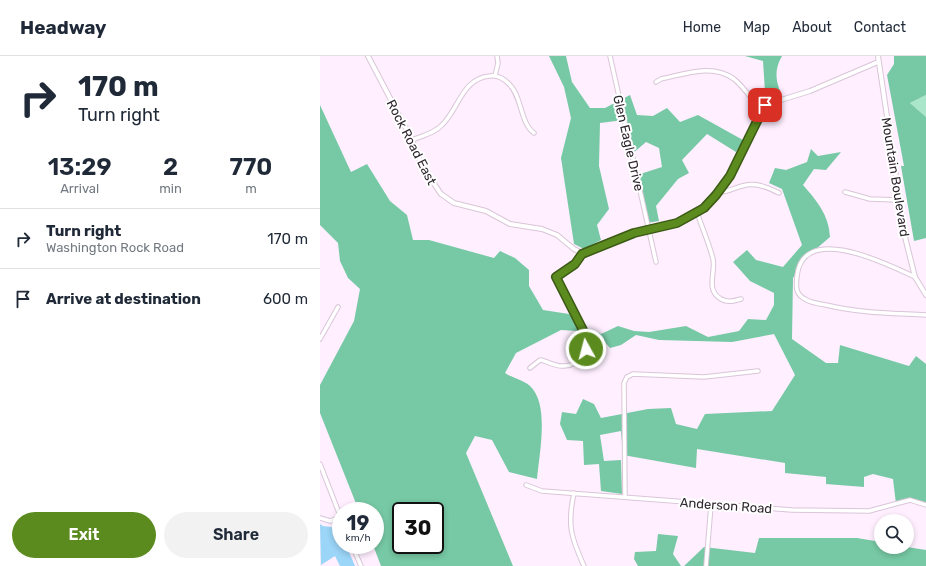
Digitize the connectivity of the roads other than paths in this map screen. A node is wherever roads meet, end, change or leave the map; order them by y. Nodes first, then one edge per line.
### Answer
1 (368, 56) edge
2 (497, 56) edge
3 (610, 56) edge
4 (878, 56) edge
5 (878, 62) junction
6 (495, 76) junction
7 (656, 82) dead end
8 (761, 110) junction
9 (534, 133) dead end
10 (412, 140) junction
11 (718, 192) junction
12 (845, 192) dead end
13 (778, 193) dead end
14 (900, 200) junction
15 (697, 212) junction
16 (649, 230) junction
17 (582, 254) junction
18 (656, 262) dead end
19 (915, 277) junction
20 (926, 295) edge
21 (741, 298) dead end
22 (338, 307) dead end
23 (926, 315) edge
24 (321, 334) edge
25 (320, 338) edge
26 (530, 368) dead end
27 (758, 371) dead end
28 (320, 464) edge
29 (526, 484) dead end
30 (574, 493) junction
31 (625, 497) junction
32 (335, 502) edge
33 (711, 504) junction
34 (926, 505) edge
35 (320, 518) edge
36 (332, 520) edge
37 (356, 554) edge
38 (361, 566) edge
39 (584, 566) edge
40 (706, 566) edge

1 - 10 street, Rock Road East
2 - 6 street
3 - 16 street, Glen Eagle Drive
4 - 5 street, Mountain Boulevard
5 - 8 street
5 - 14 street, Mountain Boulevard
6 - 9 street
6 - 10 street
7 - 8 street
8 - 11 street
10 - 17 street, Rock Road East
11 - 13 street
11 - 15 street
12 - 14 street
14 - 19 street, Mountain Boulevard
15 - 16 street
15 - 21 street
16 - 17 street
16 - 18 street, Glen Eagle Drive
17 - 26 street
19 - 20 street, Mountain Boulevard
19 - 23 street
22 - 24 street
24 - 25 street
27 - 31 street
28 - 32 street
29 - 30 street, Anderson Road
30 - 31 street, Anderson Road
30 - 39 street
31 - 33 street, Anderson Road
33 - 34 street, Anderson Road
33 - 40 street
35 - 36 street
37 - 38 street

